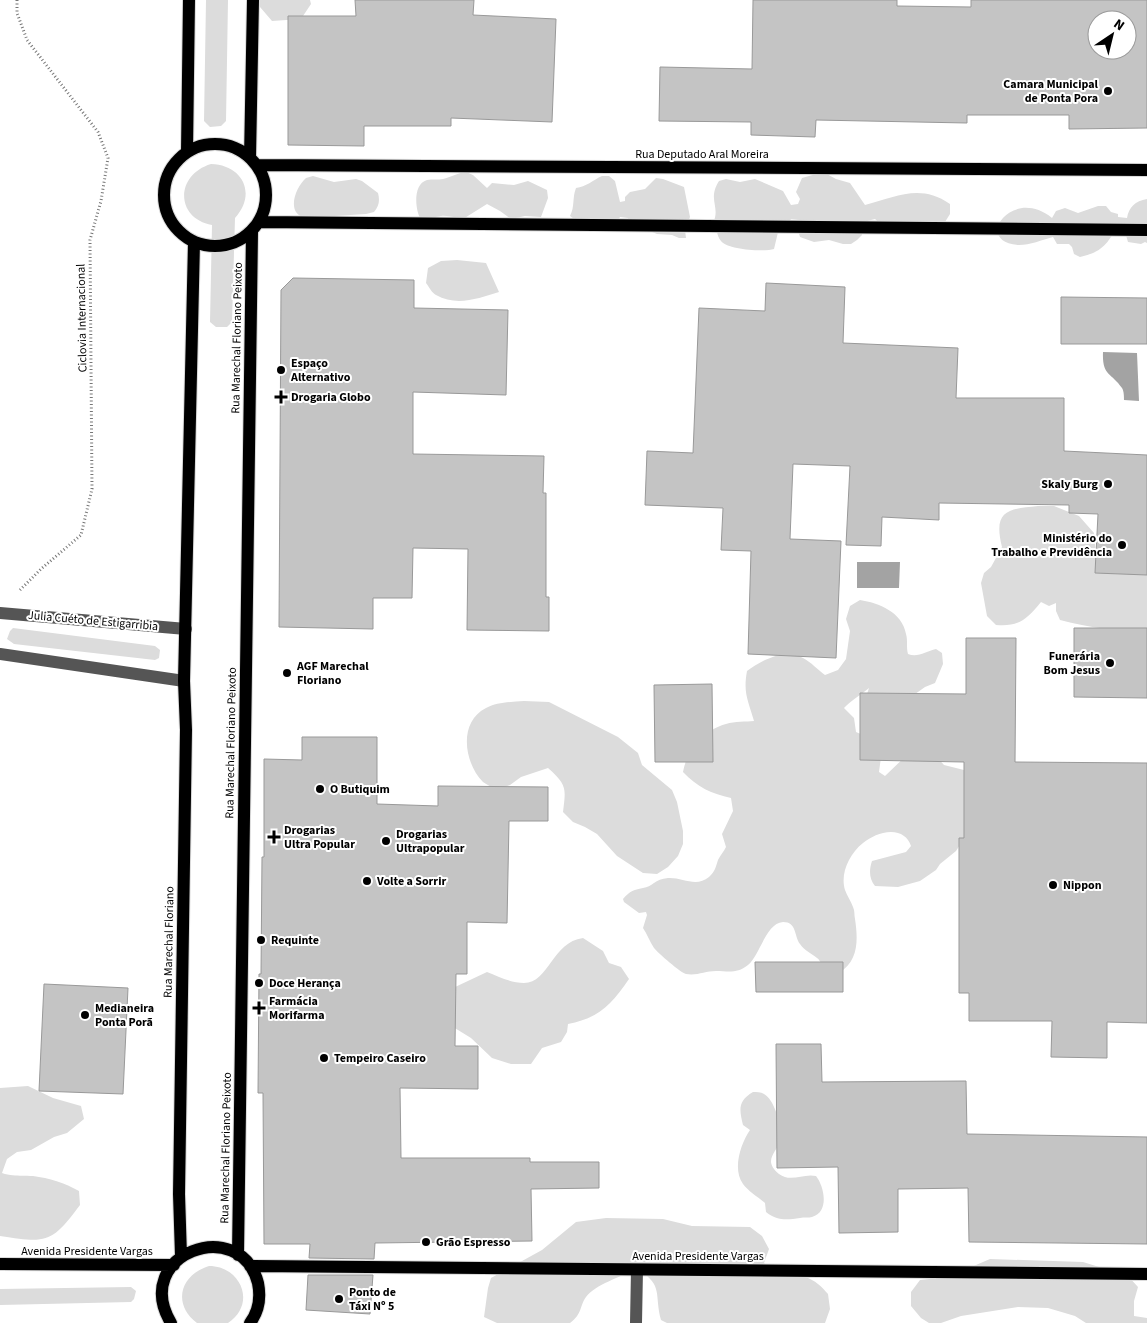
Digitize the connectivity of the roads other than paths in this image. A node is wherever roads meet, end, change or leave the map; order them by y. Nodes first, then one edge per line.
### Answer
1 (189, 0) edge
2 (252, 0) edge
3 (187, 152) junction
4 (253, 161) junction
5 (1147, 170) edge
6 (255, 227) junction
7 (1147, 230) edge
8 (194, 242) junction
9 (4, 613) edge
10 (186, 629) junction
11 (0, 654) edge
12 (184, 681) junction
13 (238, 1255) junction
14 (178, 1260) junction
15 (0, 1264) edge
16 (250, 1266) junction
17 (637, 1270) junction
18 (1147, 1274) edge
19 (171, 1323) edge
20 (250, 1323) edge
21 (636, 1323) edge

1 - 3 main road
2 - 4 main road
3 - 4 main road
3 - 8 main road
4 - 5 main road, Rua Deputado Aral Moreira
4 - 6 main road
6 - 7 main road
6 - 8 main road
6 - 13 main road, Rua Marechal Floriano Peixoto
8 - 10 main road
9 - 10 street, Julia Cuéto de Estigarribia
10 - 12 main road, Rua Marechal Floriano
11 - 12 street
12 - 14 main road, Rua Marechal Floriano
13 - 14 main road
13 - 16 main road
14 - 15 main road, Avenida Presidente Vargas
14 - 19 main road
16 - 17 main road, Avenida Presidente Vargas
16 - 20 main road
17 - 18 main road, Avenida Presidente Vargas
17 - 21 street

